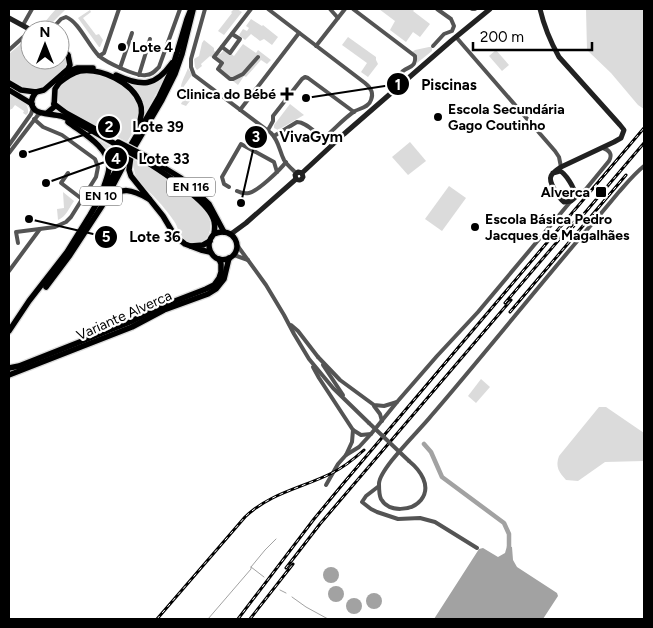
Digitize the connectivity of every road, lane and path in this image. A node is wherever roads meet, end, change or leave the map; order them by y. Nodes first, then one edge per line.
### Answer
1 (119, 9) edge
2 (180, 9) edge
3 (193, 9) edge
4 (205, 9) edge
5 (251, 9) edge
6 (268, 9) edge
7 (330, 9) edge
8 (345, 9) edge
9 (352, 9) edge
10 (437, 9) edge
11 (472, 9) edge
12 (475, 9) edge
13 (490, 9) edge
14 (540, 9) edge
15 (9, 18) edge
16 (338, 18) junction
17 (60, 20) edge
18 (20, 24) edge
19 (132, 33) dead end
20 (299, 33) junction
21 (232, 34) junction
22 (456, 37) junction
23 (150, 39) dead end
24 (20, 40) edge
25 (222, 46) junction
26 (316, 46) junction
27 (433, 46) dead end
28 (9, 50) edge
29 (99, 56) junction
30 (70, 57) edge
31 (258, 57) dead end
32 (175, 59) junction
33 (77, 68) junction
34 (120, 68) junction
35 (67, 70) edge
36 (64, 73) junction
37 (139, 75) junction
38 (394, 81) dead end
39 (9, 83) edge
40 (59, 83) junction
41 (9, 90) edge
42 (44, 90) junction
43 (36, 92) junction
44 (54, 100) junction
45 (32, 106) junction
46 (240, 110) junction
47 (354, 112) junction
48 (44, 113) junction
49 (58, 115) junction
50 (34, 119) junction
51 (268, 130) junction
52 (274, 136) junction
53 (137, 139) junction
54 (117, 143) junction
55 (9, 145) edge
56 (603, 148) junction
57 (9, 153) edge
58 (143, 158) junction
59 (285, 161) junction
60 (274, 162) junction
61 (644, 166) edge
62 (561, 167) junction
63 (277, 172) junction
64 (68, 173) dead end
65 (553, 173) junction
66 (298, 175) junction
67 (566, 175) junction
68 (229, 186) dead end
69 (237, 191) dead end
70 (101, 196) junction
71 (82, 199) junction
72 (152, 200) junction
73 (561, 200) junction
74 (572, 201) junction
75 (102, 206) junction
76 (559, 215) junction
77 (242, 226) junction
78 (40, 229) junction
79 (224, 232) junction
80 (214, 234) junction
81 (231, 234) junction
82 (210, 241) junction
83 (236, 242) junction
84 (18, 243) dead end
85 (191, 246) junction
86 (210, 252) junction
87 (232, 256) junction
88 (219, 259) junction
89 (248, 260) junction
90 (9, 271) edge
91 (289, 323) junction
92 (13, 324) junction
93 (9, 330) edge
94 (318, 357) junction
95 (309, 359) junction
96 (9, 368) edge
97 (9, 376) edge
98 (346, 400) junction
99 (397, 402) junction
100 (374, 406) junction
101 (382, 422) junction
102 (353, 430) junction
103 (371, 434) junction
104 (346, 455) junction
105 (326, 485) dead end
106 (379, 486) junction
107 (476, 548) dead end

1 - 29 street
2 - 37 street
3 - 32 main road, EN 10
3 - 53 main road, EN 10
4 - 46 street
5 - 21 street
6 - 20 street
7 - 16 street
8 - 16 street
9 - 38 street
10 - 27 street
11 - 12 street
13 - 22 main road
14 - 56 main road
15 - 18 main road
16 - 26 street
17 - 29 street
19 - 34 street
20 - 26 street
20 - 46 street
21 - 25 street
21 - 25 street
22 - 62 street
22 - 66 main road
23 - 37 street
24 - 28 street
25 - 31 street
26 - 47 street
29 - 34 street
30 - 33 main road
32 - 33 main road
32 - 53 main road, EN 10
33 - 36 main road
33 - 40 main road
34 - 37 street
35 - 36 main road
36 - 42 main road
39 - 43 main road
40 - 44 main road
40 - 53 main road
41 - 45 main road
42 - 43 main road
42 - 44 main road
43 - 45 main road
44 - 48 main road
44 - 54 main road, EN 116
45 - 48 main road
45 - 55 street
46 - 51 street
47 - 51 street
47 - 52 street
48 - 49 main road, EN 116
48 - 50 street
49 - 54 main road, EN 116
49 - 70 main road
50 - 57 street
50 - 71 street
51 - 52 street
52 - 59 street
53 - 70 main road, EN 10
53 - 72 main road
53 - 75 main road, EN 10
54 - 58 main road, EN 116, bridge
56 - 62 main road
56 - 74 street
58 - 79 main road, EN 116
58 - 80 main road, EN 116
59 - 60 street
59 - 63 street
59 - 66 street
60 - 63 street
60 - 68 street
61 - 106 street
62 - 65 main road
62 - 67 main road
63 - 69 street
64 - 71 street
65 - 67 main road
65 - 73 main road
66 - 77 main road
67 - 74 main road
70 - 92 main road, EN 10
71 - 78 street
72 - 75 main road
72 - 85 main road
73 - 74 main road
73 - 76 street
74 - 76 street
75 - 92 main road, EN 10
76 - 99 street
77 - 81 main road
77 - 83 main road
78 - 84 street
78 - 90 street
79 - 80 main road
79 - 81 main road
80 - 82 main road
81 - 83 main road
82 - 85 main road
82 - 86 main road
83 - 87 main road
83 - 89 street
85 - 86 main road
86 - 88 main road
87 - 88 main road
87 - 89 street
87 - 97 main road, Variante Alverca
88 - 96 main road, Variante Alverca
89 - 91 street
91 - 94 street
91 - 95 street
92 - 93 main road, EN 10
94 - 98 street
94 - 100 street
95 - 98 street
95 - 102 street
98 - 106 street, bridge
99 - 100 street
99 - 101 street
100 - 101 street
101 - 103 street
102 - 103 street
102 - 104 street
103 - 104 street
104 - 105 street
106 - 107 street

